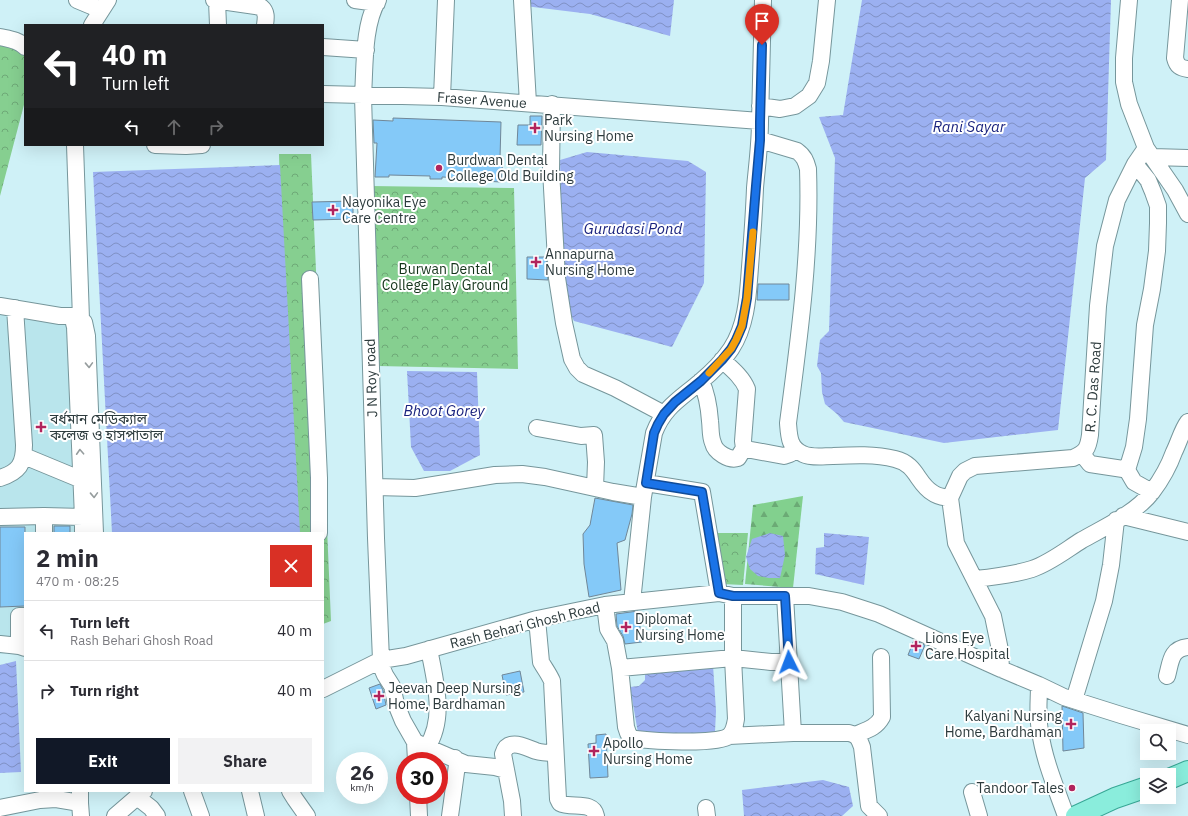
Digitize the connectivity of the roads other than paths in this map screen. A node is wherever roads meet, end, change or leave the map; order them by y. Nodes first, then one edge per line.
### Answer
1 (77, 0) edge
2 (216, 0) edge
3 (355, 0) edge
4 (446, 0) edge
5 (522, 0) edge
6 (763, 0) edge
7 (827, 0) edge
8 (1129, 0) edge
9 (1180, 0) edge
10 (377, 1) edge
11 (105, 5) edge
12 (93, 24) edge
13 (218, 24) edge
14 (265, 24) edge
15 (0, 37) edge
16 (24, 46) edge
17 (324, 46) edge
18 (366, 50) junction
19 (1188, 69) edge
20 (324, 94) edge
21 (363, 96) junction
22 (442, 96) junction
23 (528, 103) junction
24 (552, 104) junction
25 (760, 114) junction
26 (760, 140) junction
27 (75, 146) edge
28 (1149, 152) junction
29 (1188, 158) edge
30 (1135, 164) junction
31 (1182, 190) edge
32 (1188, 214) edge
33 (310, 279) dead end
34 (8, 307) edge
35 (79, 318) junction
36 (722, 360) junction
37 (701, 381) junction
38 (664, 414) junction
39 (1188, 422) edge
40 (537, 428) dead end
41 (744, 448) junction
42 (794, 448) junction
43 (1082, 454) junction
44 (24, 456) junction
45 (1127, 470) junction
46 (0, 478) edge
47 (82, 480) junction
48 (375, 487) junction
49 (595, 488) junction
50 (645, 490) junction
51 (1152, 492) junction
52 (950, 498) junction
53 (0, 516) edge
54 (44, 516) junction
55 (83, 517) junction
56 (1119, 518) junction
57 (44, 532) edge
58 (83, 532) edge
59 (95, 532) edge
60 (319, 532) edge
61 (1188, 532) edge
62 (975, 579) junction
63 (726, 594) junction
64 (785, 596) junction
65 (632, 602) junction
66 (605, 605) junction
67 (24, 616) edge
68 (537, 619) junction
69 (0, 644) edge
70 (22, 647) edge
71 (1188, 647) edge
72 (429, 649) junction
73 (881, 657) dead end
74 (733, 658) junction
75 (380, 660) junction
76 (789, 662) junction
77 (620, 668) junction
78 (1001, 669) junction
79 (1167, 676) dead end
80 (1039, 685) junction
81 (324, 688) edge
82 (1074, 700) junction
83 (793, 733) junction
84 (856, 735) junction
85 (1188, 735) edge
86 (729, 736) junction
87 (421, 744) junction
88 (419, 752) edge
89 (556, 753) junction
90 (455, 758) junction
91 (506, 770) junction
92 (1188, 771) edge
93 (1176, 776) edge
94 (1188, 780) edge
95 (1176, 784) edge
96 (1140, 789) edge
97 (192, 792) edge
98 (250, 792) edge
99 (291, 792) edge
100 (972, 792) dead end
101 (140, 794) edge
102 (1140, 798) edge
103 (80, 803) edge
104 (418, 804) edge
105 (0, 808) edge
106 (115, 816) edge
107 (156, 816) edge
108 (201, 816) edge
109 (256, 816) edge
110 (307, 816) edge
111 (419, 816) edge
112 (450, 816) edge
113 (513, 816) edge
114 (596, 816) edge
115 (879, 816) edge
116 (979, 816) edge
117 (1066, 816) edge
118 (1076, 816) edge
119 (1099, 816) edge

1 - 11 street
2 - 13 street
2 - 14 street
3 - 10 street
4 - 22 street
5 - 23 street
6 - 25 street
7 - 25 street
8 - 28 street
9 - 19 street
10 - 18 street, J N Roy road
11 - 12 street
15 - 16 street
17 - 18 street
18 - 21 street, J N Roy road
20 - 21 street, Fraser Avenue
21 - 22 street, Fraser Avenue
21 - 48 street, J N Roy road
22 - 23 street, Fraser Avenue
23 - 24 street, Fraser Avenue
24 - 25 street, Fraser Avenue
24 - 38 street
25 - 26 street
26 - 36 street
26 - 42 street
27 - 35 street
28 - 29 street
28 - 30 street, R. C. Das Road
28 - 31 street
30 - 43 street, R. C. Das Road
30 - 45 street
31 - 32 street
33 - 60 street
34 - 35 street
34 - 44 street
47 -> 35 street
35 -> 59 street
36 - 37 street
36 - 41 street
37 - 38 street
37 - 41 street
38 - 50 street
39 - 51 street
40 - 49 street
41 - 42 street
42 - 52 street
43 - 45 street
43 - 52 street
44 - 46 street
44 - 47 street
45 - 51 street
47 - 55 street
48 - 49 street
48 - 75 street, J N Roy road
49 - 50 street
50 - 63 street
50 - 65 street
51 - 56 street
52 - 62 street
53 - 54 street
54 - 55 street
54 - 57 street
55 - 58 street
56 - 61 street
56 - 62 street
56 - 82 street
62 - 78 street
63 - 64 street, Rash Behari Ghosh Road
63 - 65 street, Rash Behari Ghosh Road
63 - 74 street
64 - 76 street
64 - 78 street, Rash Behari Ghosh Road
65 - 66 street, Rash Behari Ghosh Road
66 - 68 street, Rash Behari Ghosh Road
66 - 77 street
67 - 70 street
68 - 72 street, Rash Behari Ghosh Road
68 - 89 street
69 - 70 street
71 - 79 street
72 - 75 street, Rash Behari Ghosh Road
72 - 87 street
73 - 84 street
74 - 76 street
74 - 77 street
74 - 86 street
75 - 81 street, Rash Behari Ghosh Road
75 - 87 street
76 - 83 street
77 - 86 street
78 - 80 street, Rash Behari Ghosh Road
80 - 82 street, Rash Behari Ghosh Road
80 - 117 street
82 - 85 street, Rash Behari Ghosh Road
83 - 84 street
83 - 86 street
84 - 115 street
87 - 88 street
87 - 90 street
89 - 91 street
89 - 114 street
90 - 91 street
90 - 112 street
91 - 113 street
92 - 93 main road
94 - 95 main road
96 - 118 main road
97 - 108 street
98 - 109 street
99 - 110 street
100 - 116 street
101 - 106 street
101 - 107 street
102 - 119 main road
103 - 105 street
104 - 111 street

